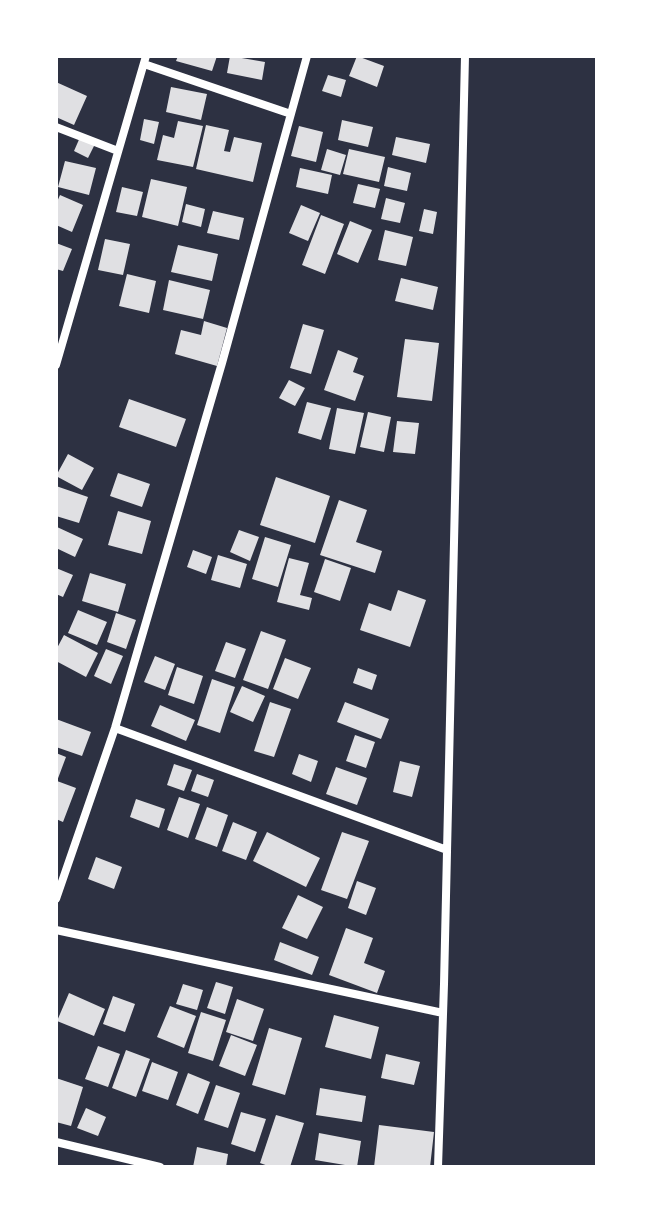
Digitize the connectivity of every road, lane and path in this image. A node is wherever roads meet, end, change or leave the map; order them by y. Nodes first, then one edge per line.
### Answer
1 (307, 56) edge
2 (465, 56) edge
3 (145, 60) edge
4 (291, 114) junction
5 (56, 127) edge
6 (118, 151) junction
7 (56, 365) edge
8 (115, 728) junction
9 (447, 850) junction
10 (56, 899) edge
11 (56, 930) edge
12 (443, 1013) junction
13 (56, 1142) edge
14 (160, 1167) edge
15 (438, 1167) edge

1 - 4 street
2 - 9 street
3 - 4 street
3 - 6 street
4 - 8 street
5 - 6 street
6 - 7 street
8 - 9 street
8 - 10 street
9 - 12 street
11 - 12 street
12 - 15 street
13 - 14 street

